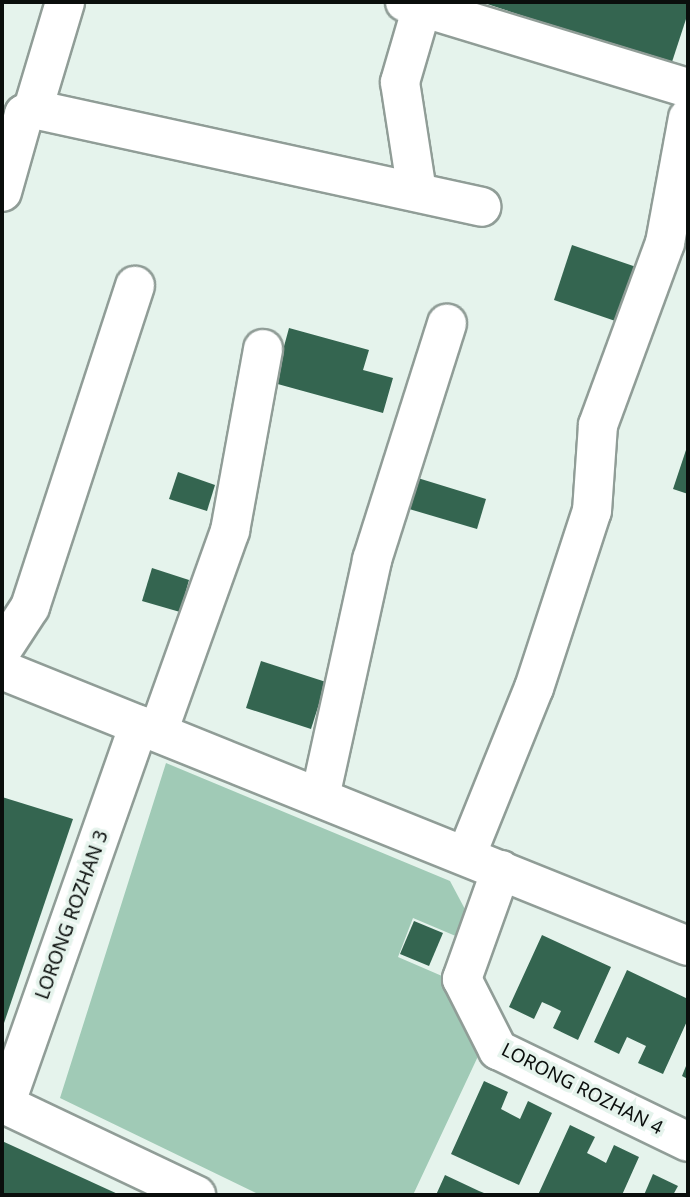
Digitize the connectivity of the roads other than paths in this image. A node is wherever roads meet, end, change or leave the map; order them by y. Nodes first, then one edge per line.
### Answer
1 (65, 2) edge
2 (414, 4) edge
3 (688, 88) edge
4 (33, 109) junction
5 (688, 118) edge
6 (2, 192) edge
7 (417, 192) junction
8 (481, 207) dead end
9 (135, 286) dead end
10 (447, 324) dead end
11 (263, 349) dead end
12 (4, 674) edge
13 (148, 729) junction
14 (320, 797) junction
15 (466, 856) junction
16 (501, 870) junction
17 (688, 946) edge
18 (3, 1104) edge
19 (688, 1142) edge
20 (196, 1195) edge

1 - 4 street
2 - 3 street
2 - 7 street
4 - 6 street
4 - 7 street
5 - 15 street
7 - 8 street
9 - 12 street
10 - 14 street
11 - 13 street, LORONG ROZHAN 3
12 - 13 street
13 - 14 street
13 - 18 street, LORONG ROZHAN 3
14 - 15 street
15 - 16 street
16 - 17 street
16 - 19 street, LORONG ROZHAN 4
18 - 20 street

